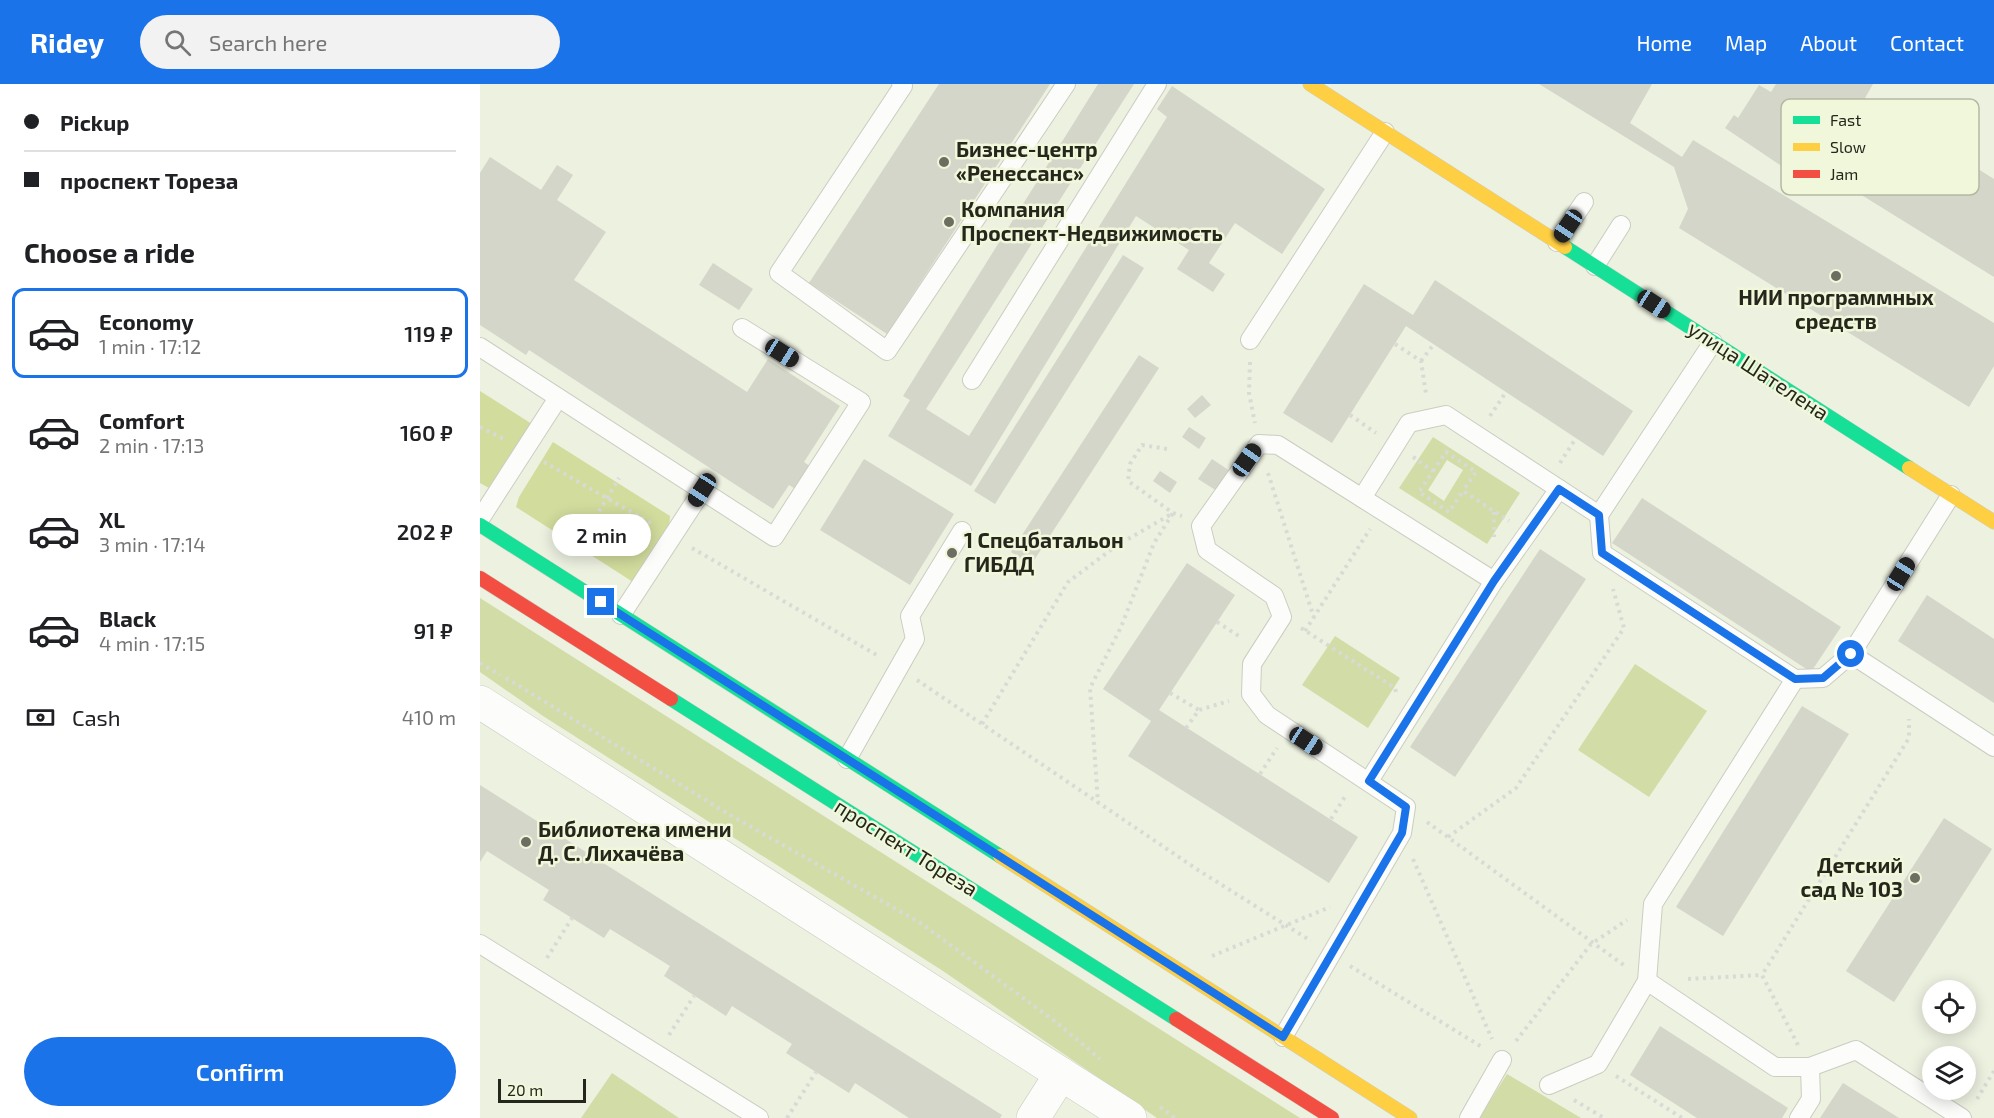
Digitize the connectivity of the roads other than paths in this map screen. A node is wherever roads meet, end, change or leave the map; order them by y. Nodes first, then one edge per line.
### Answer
1 (901, 84) edge
2 (1066, 84) edge
3 (1157, 84) edge
4 (1310, 84) edge
5 (1385, 132) junction
6 (1584, 202) dead end
7 (1621, 225) dead end
8 (1557, 242) junction
9 (1595, 266) junction
10 (742, 328) dead end
11 (1250, 340) road end
12 (1713, 342) junction
13 (480, 347) edge
14 (972, 380) dead end
15 (558, 398) junction
16 (1559, 489) junction
17 (702, 490) junction
18 (1951, 495) junction
19 (1362, 498) junction
20 (1599, 515) junction
21 (480, 519) edge
22 (1994, 522) edge
23 (480, 525) edge
24 (962, 531) dead end
25 (480, 579) edge
26 (1494, 581) junction
27 (621, 615) junction
28 (1851, 654) junction
29 (1795, 679) junction
30 (480, 702) edge
31 (1994, 747) edge
32 (847, 759) junction
33 (1369, 781) junction
34 (480, 944) edge
35 (1647, 981) junction
36 (1283, 1037) junction
37 (1502, 1060) road end
38 (1810, 1067) junction
39 (1061, 1074) junction
40 (1549, 1085) road end
41 (1141, 1110) edge
42 (1967, 1113) edge
43 (759, 1118) edge
44 (1034, 1118) edge
45 (1332, 1118) edge
46 (1410, 1118) edge
47 (1469, 1118) edge
48 (1799, 1118) edge

1 - 2 lane
3 - 14 lane
4 - 5 main road, улица Шателена
5 - 8 main road, улица Шателена
5 - 11 lane
6 - 8 lane
7 - 9 lane
8 - 9 main road, улица Шателена
9 - 12 main road, улица Шателена
10 - 17 lane
12 - 18 main road, улица Шателена
12 - 20 lane
13 - 15 lane
15 - 17 lane
15 - 21 lane
16 - 19 lane
16 - 20 lane
16 - 26 lane
17 - 27 lane
18 - 22 main road, улица Шателена
18 - 28 lane
19 - 26 lane
19 - 33 lane
20 - 29 lane
23 - 27 main road, проспект Тореза
24 - 32 lane
25 - 45 main road, проспект Тореза
26 - 33 lane
27 - 32 main road, проспект Тореза
28 - 29 lane
28 - 31 lane
29 - 35 lane
30 - 39 street
32 - 36 main road, проспект Тореза
33 - 36 lane
34 - 43 lane
35 - 38 lane
35 - 40 lane
36 - 46 main road, проспект Тореза
37 - 47 lane
38 - 42 lane
38 - 48 lane
39 - 41 street
39 - 44 street

